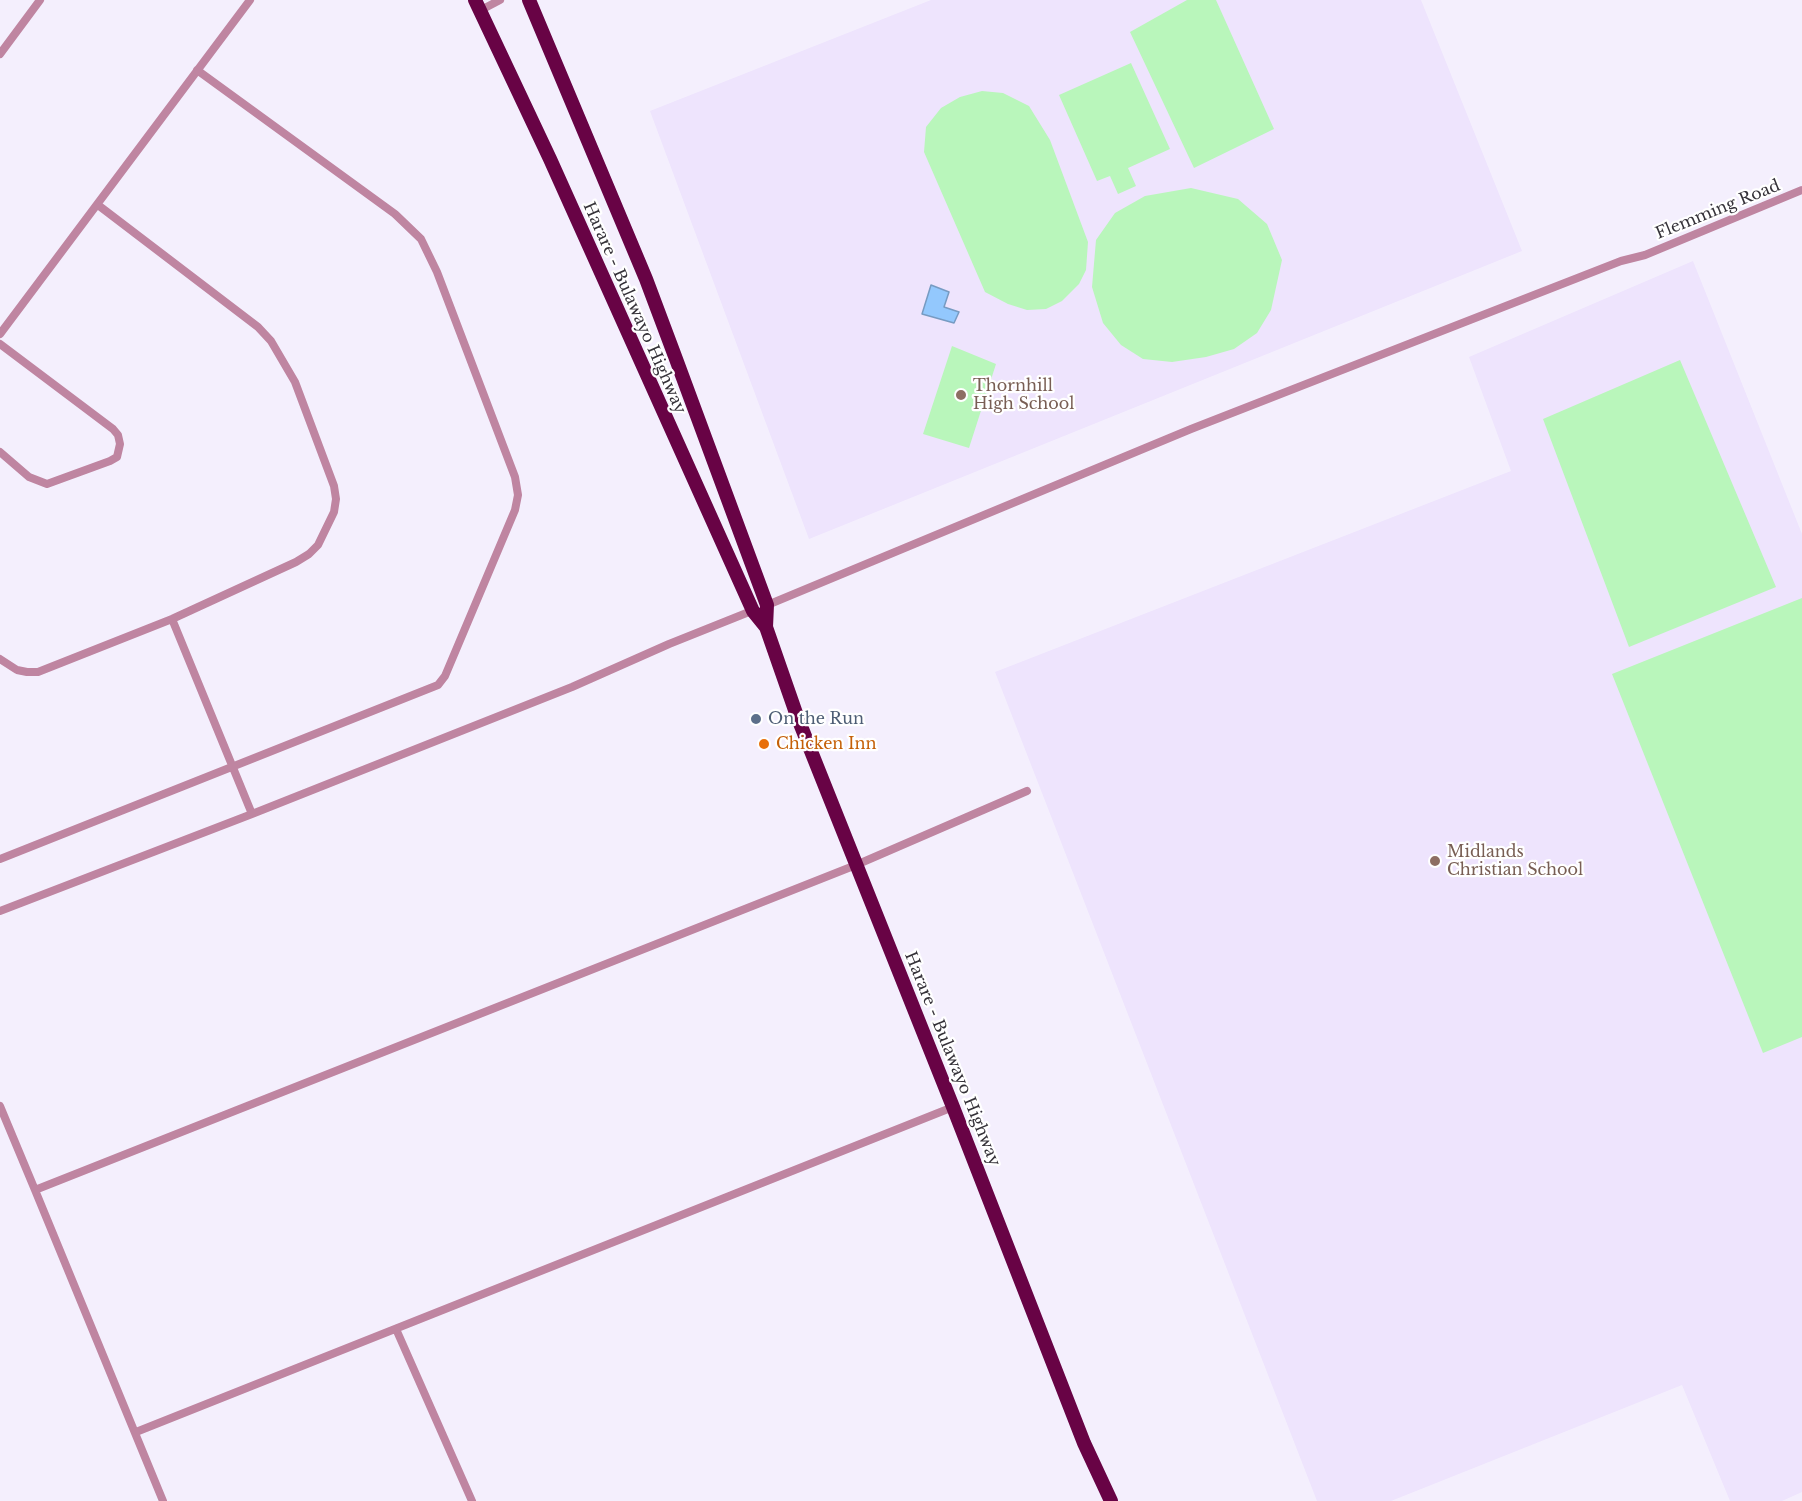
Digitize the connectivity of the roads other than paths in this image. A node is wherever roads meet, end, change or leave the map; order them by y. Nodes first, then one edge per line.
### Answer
1 (40, 0) edge
2 (250, 0) edge
3 (500, 0) edge
4 (529, 0) edge
5 (478, 5) edge
6 (0, 54) edge
7 (197, 70) junction
8 (1802, 190) edge
9 (98, 206) junction
10 (0, 334) edge
11 (0, 344) edge
12 (0, 452) edge
13 (767, 605) junction
14 (753, 610) junction
15 (172, 619) junction
16 (766, 627) junction
17 (0, 659) edge
18 (231, 767) junction
19 (1027, 791) dead end
20 (252, 814) junction
21 (0, 859) edge
22 (856, 865) junction
23 (0, 911) edge
24 (0, 1106) edge
25 (953, 1107) junction
26 (35, 1190) junction
27 (396, 1329) junction
28 (136, 1432) junction
29 (163, 1501) edge
30 (472, 1501) edge
31 (1112, 1501) edge

1 - 6 street
2 - 7 street
3 - 5 street
4 - 13 highway, Harare - Bulawayo Highway
5 - 14 highway, Harare - Bulawayo Highway
7 - 9 street
7 - 18 street
8 - 13 street, Flemming Road
9 - 10 street
9 - 15 street
11 - 12 street
13 - 14 street, Flemming Road
13 - 16 highway, Harare - Bulawayo Highway
14 - 16 highway, Harare - Bulawayo Highway
14 - 20 street, Flemming Road
15 - 17 street
15 - 18 street
16 - 22 highway, Harare - Bulawayo Highway
18 - 20 street
18 - 21 street
19 - 22 street
20 - 23 street, Flemming Road
22 - 25 highway, Harare - Bulawayo Highway
22 - 26 street
24 - 26 street
25 - 27 street
25 - 31 highway, Harare - Bulawayo Highway
26 - 28 street
27 - 28 street
27 - 30 street
28 - 29 street

